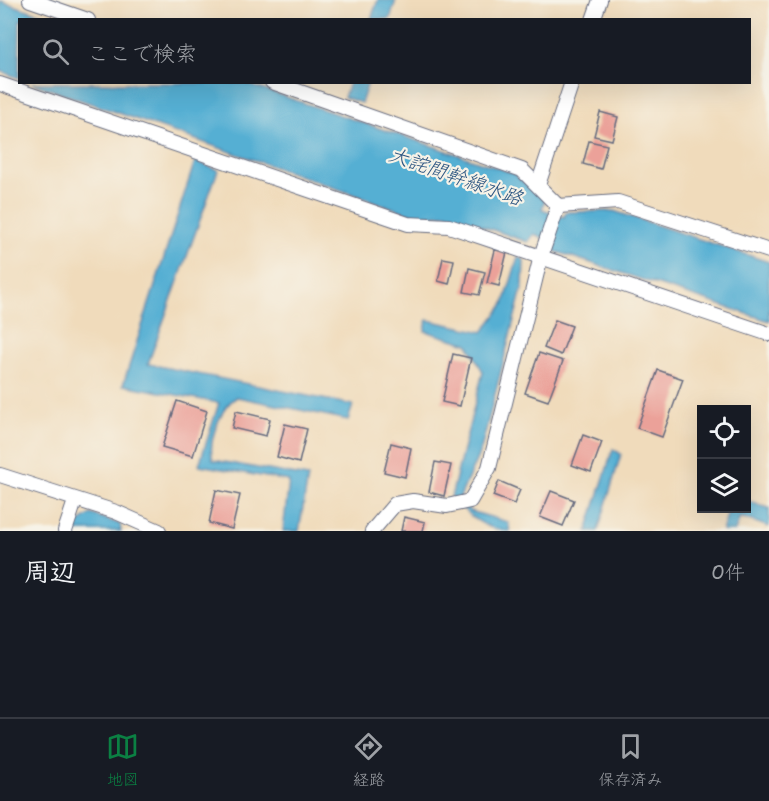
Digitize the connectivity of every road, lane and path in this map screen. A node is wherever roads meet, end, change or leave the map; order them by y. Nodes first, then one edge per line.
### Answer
1 (30, 0) edge
2 (600, 0) edge
3 (82, 18) edge
4 (594, 18) edge
5 (0, 84) edge
6 (278, 84) edge
7 (571, 84) edge
8 (538, 185) junction
9 (558, 206) junction
10 (543, 250) junction
11 (769, 251) edge
12 (769, 334) edge
13 (0, 475) edge
14 (75, 501) junction
15 (65, 531) edge
16 (159, 531) edge
17 (372, 531) edge

1 - 3 street
2 - 4 street
5 - 10 street
6 - 8 street
7 - 8 street
8 - 9 street
9 - 10 street
9 - 11 street
10 - 12 street
10 - 17 street
13 - 14 street
14 - 15 street
14 - 16 street

